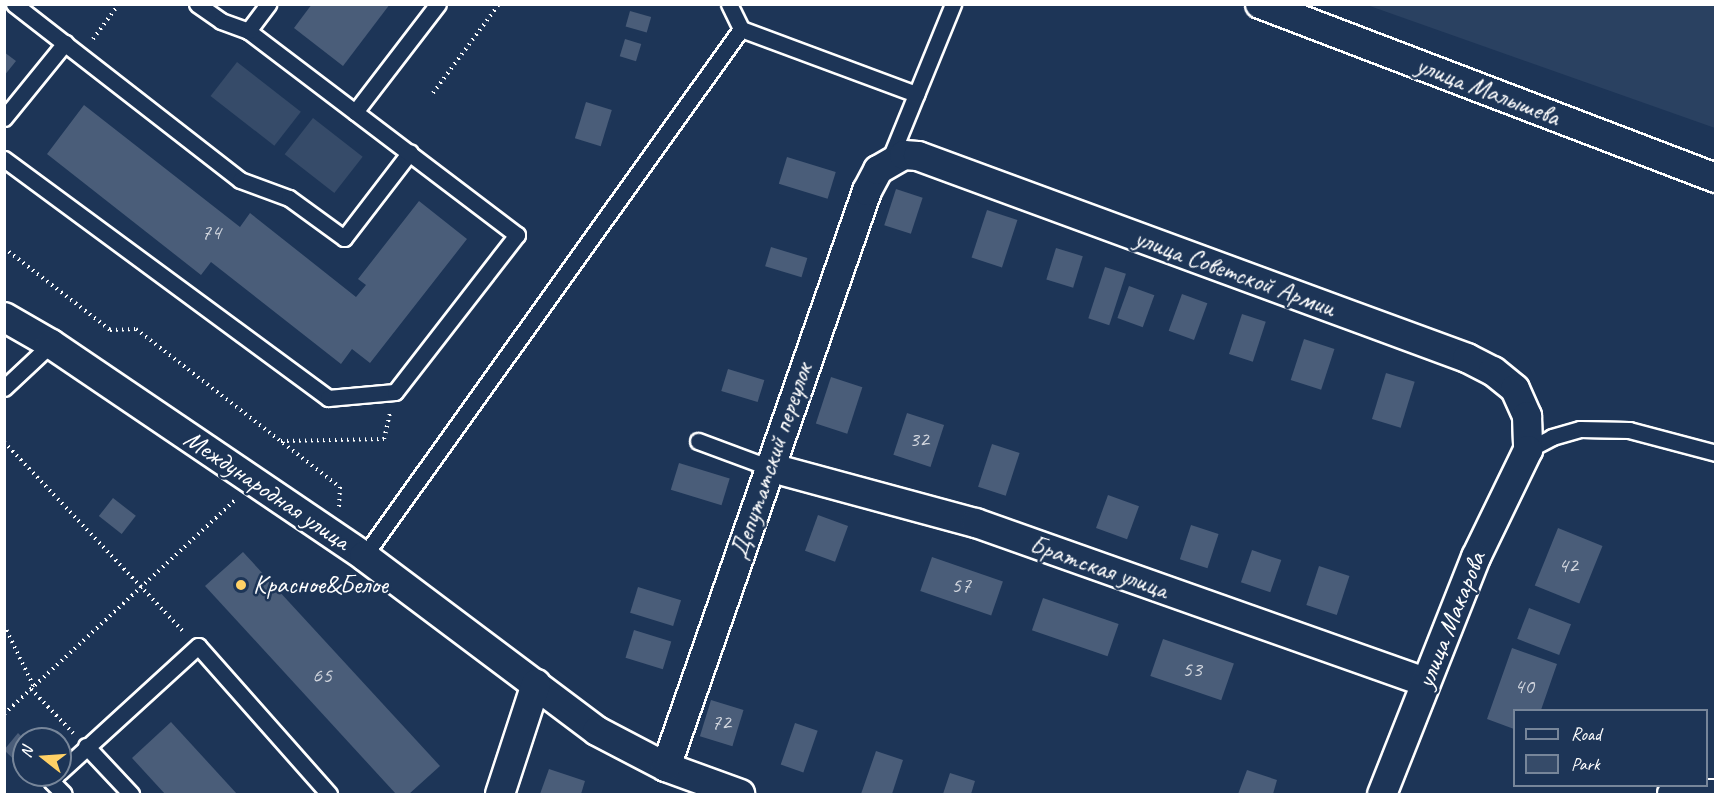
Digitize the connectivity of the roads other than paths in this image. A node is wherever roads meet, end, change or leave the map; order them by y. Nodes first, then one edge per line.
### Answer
1 (14, 4) edge
2 (198, 4) edge
3 (268, 4) edge
4 (438, 4) edge
5 (729, 4) edge
6 (953, 4) edge
7 (1260, 4) edge
8 (741, 29) junction
9 (248, 31) junction
10 (65, 43) junction
11 (916, 94) junction
12 (355, 112) junction
13 (4, 118) edge
14 (410, 152) junction
15 (4, 159) edge
16 (889, 161) junction
17 (1716, 178) edge
18 (4, 317) edge
19 (51, 344) junction
20 (4, 388) edge
21 (698, 441) dead end
22 (1528, 450) junction
23 (1716, 453) edge
24 (768, 468) junction
25 (364, 556) junction
26 (1426, 682) junction
27 (536, 684) junction
28 (86, 746) junction
29 (72, 760) edge
30 (666, 767) junction
31 (131, 795) edge
32 (329, 795) edge
33 (500, 795) edge
34 (740, 795) edge
35 (1382, 795) edge
36 (1672, 795) edge
37 (1713, 795) edge

1 - 10 lane
2 - 9 lane
3 - 9 lane
4 - 12 lane
5 - 8 lane
6 - 11 lane
7 - 17 street, улица Малышева
8 - 11 lane
8 - 25 lane
9 - 12 lane
10 - 13 lane
10 - 14 lane
11 - 16 lane
12 - 14 lane
14 - 15 lane
16 - 22 street, улица Советской Армии
16 - 24 street, Депутатский переулок
18 - 19 street, Международная улица
19 - 20 lane
19 - 25 street, Международная улица
21 - 24 lane
22 - 23 lane
22 - 26 street, улица Макарова
24 - 26 street, Братская улица
24 - 30 street, Депутатский переулок
25 - 27 street, Международная улица
26 - 35 street, улица Макарова
27 - 30 street, Международная улица
27 - 33 street
28 - 29 lane
28 - 31 lane
28 - 32 lane
30 - 34 street, Международная улица
36 - 37 street

